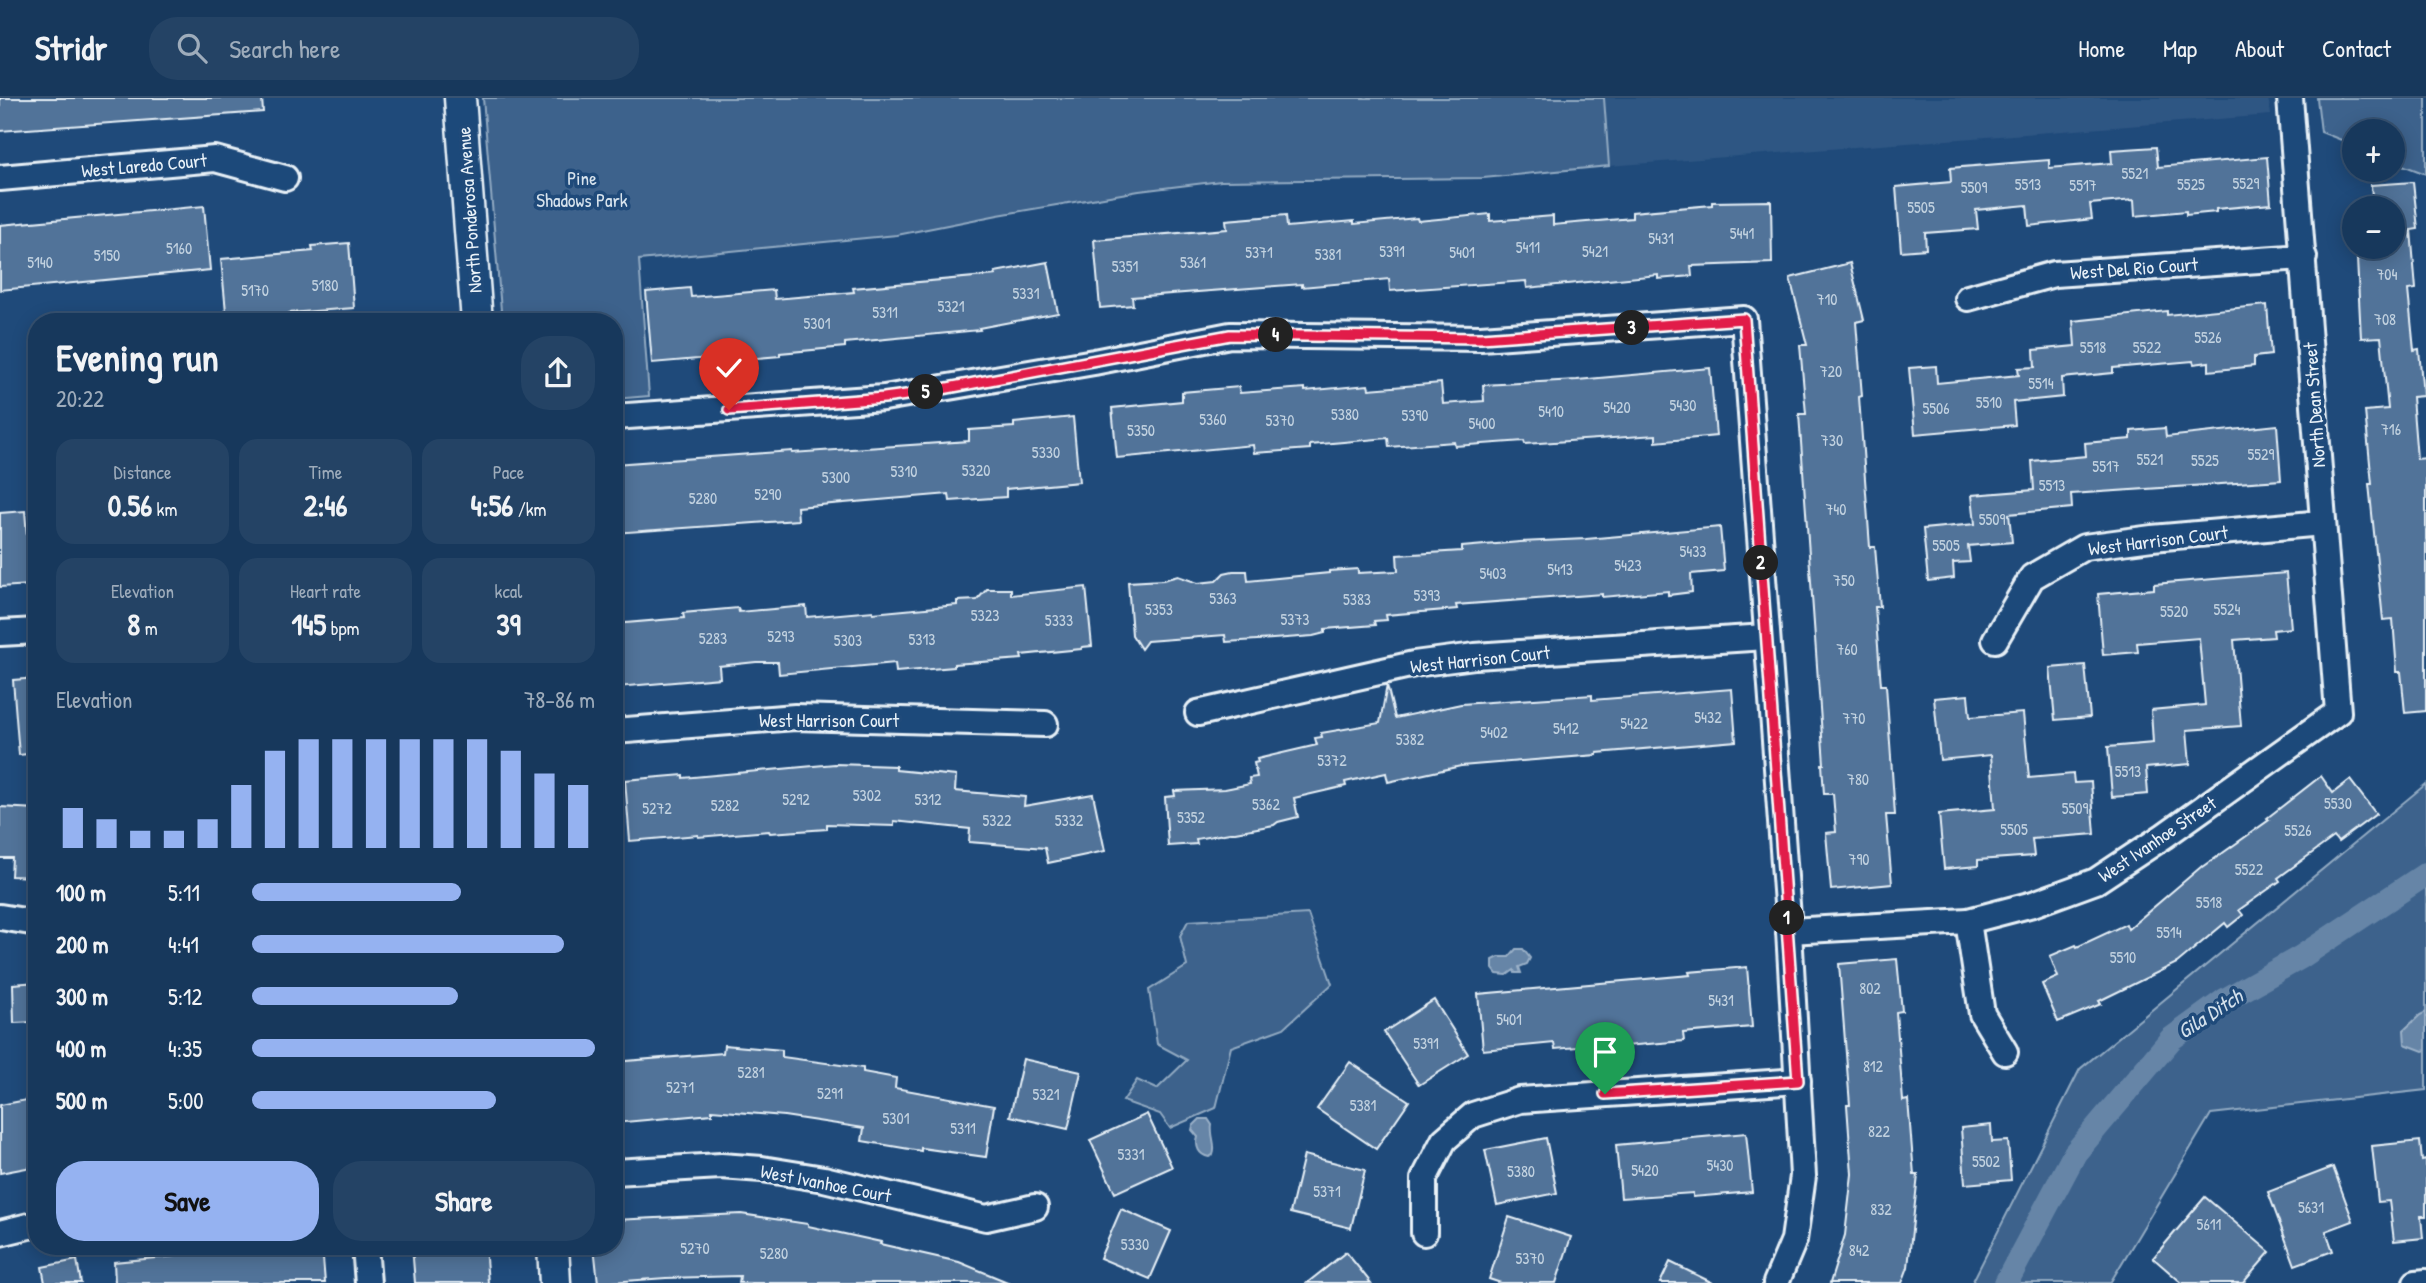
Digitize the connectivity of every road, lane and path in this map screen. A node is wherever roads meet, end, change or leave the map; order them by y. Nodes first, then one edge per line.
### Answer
1 (460, 98) edge
2 (2290, 98) edge
3 (0, 178) edge
4 (285, 178) dead end
5 (2304, 257) junction
6 (1968, 298) dead end
7 (476, 313) edge
8 (623, 416) edge
9 (2323, 523) junction
10 (28, 632) edge
11 (0, 634) edge
12 (1766, 637) junction
13 (1995, 640) dead end
14 (2338, 712) joint
15 (1198, 713) dead end
16 (1045, 724) dead end
17 (623, 730) edge
18 (0, 917) edge
19 (1968, 921) junction
20 (28, 922) edge
21 (1789, 931) junction
22 (2005, 1052) dead end
23 (1798, 1081) junction
24 (623, 1171) edge
25 (1035, 1208) dead end
26 (28, 1226) edge
27 (0, 1233) edge
28 (1424, 1233) dead end
29 (366, 1255) edge
30 (553, 1255) edge
31 (2426, 1282) edge
32 (368, 1283) edge
33 (555, 1283) edge
34 (1776, 1283) edge
35 (2416, 1283) edge

1 - 7 street, North Ponderosa Avenue
2 - 5 street, North Dean Street
3 - 4 street, West Laredo Court
5 - 6 street, West Del Rio Court
5 - 9 street, North Dean Street
8 - 12 street
9 - 13 street, West Harrison Court
9 - 14 street, North Dean Street
10 - 11 street
12 - 15 street, West Harrison Court
12 - 21 street
14 - 19 street, West Ivanhoe Street
16 - 17 street, West Harrison Court
18 - 20 street
19 - 21 street, West Ivanhoe Street
19 - 22 street
21 - 23 street
23 - 28 street
23 - 34 street
24 - 25 street, West Ivanhoe Court
26 - 27 street
29 - 32 street
30 - 33 street
31 - 35 street

